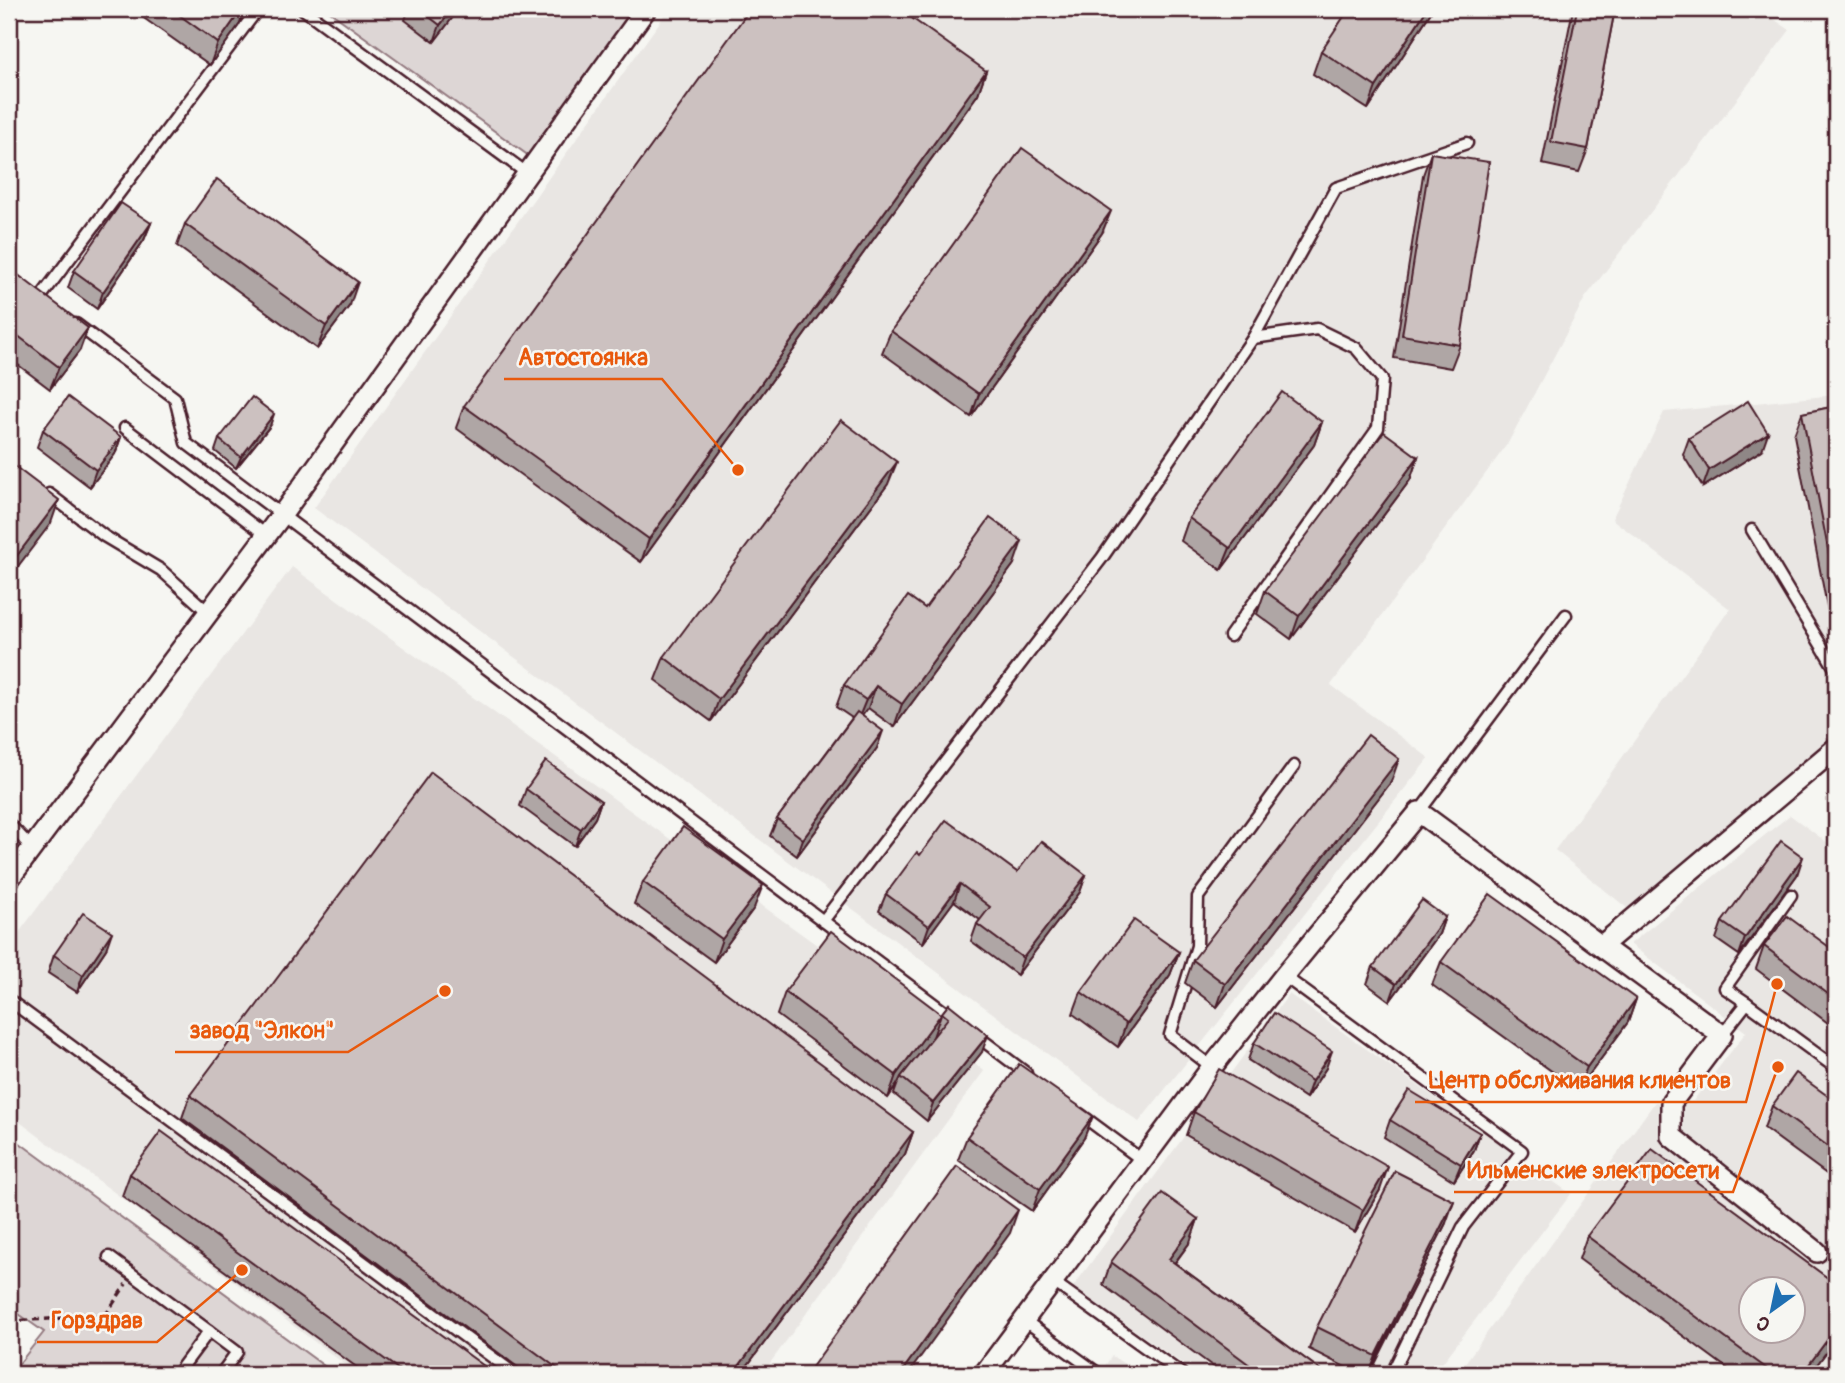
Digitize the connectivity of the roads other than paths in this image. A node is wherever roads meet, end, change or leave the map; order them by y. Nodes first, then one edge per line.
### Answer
1 (258, 9) edge
2 (303, 9) edge
3 (646, 9) edge
4 (1466, 143) dead end
5 (528, 174) junction
6 (30, 290) edge
7 (40, 298) junction
8 (51, 306) edge
9 (62, 314) edge
10 (1253, 338) junction
11 (125, 428) dead end
12 (41, 488) edge
13 (281, 516) junction
14 (1752, 530) dead end
15 (266, 535) junction
16 (209, 612) junction
17 (1566, 615) dead end
18 (1230, 636) dead end
19 (1836, 670) edge
20 (1836, 748) edge
21 (1294, 766) dead end
22 (1419, 812) junction
23 (9, 824) edge
24 (32, 848) junction
25 (9, 879) edge
26 (1791, 895) dead end
27 (823, 921) junction
28 (1601, 946) junction
29 (1284, 976) junction
30 (9, 1000) edge
31 (1747, 1003) junction
32 (1722, 1035) junction
33 (1212, 1067) junction
34 (1836, 1069) edge
35 (1032, 1077) edge
36 (1076, 1110) edge
37 (1142, 1160) junction
38 (1817, 1252) dead end
39 (109, 1257) dead end
40 (1052, 1281) junction
41 (1024, 1320) junction
42 (209, 1331) junction
43 (1394, 1369) dead end
44 (177, 1374) edge
45 (221, 1374) edge
46 (515, 1374) edge
47 (984, 1374) edge
48 (1099, 1374) edge
49 (1182, 1374) edge

1 - 7 lane
2 - 5 lane
3 - 5 street
4 - 10 lane
5 - 13 street
6 - 7 lane
7 - 8 lane
9 - 13 lane
10 - 18 lane
10 - 27 lane
11 - 15 lane
12 - 16 lane
13 - 15 street
13 - 27 lane
14 - 19 lane
15 - 16 street
16 - 24 street
17 - 22 lane
20 - 28 street
21 - 33 lane
22 - 28 street
22 - 29 street
23 - 24 lane
24 - 25 street
26 - 31 lane
27 - 35 lane
28 - 32 street
29 - 33 street
29 - 43 lane
30 - 46 lane
31 - 32 lane
31 - 34 lane
32 - 38 street
33 - 37 street
36 - 37 lane
37 - 40 street
39 - 42 lane
40 - 41 street
40 - 49 lane
41 - 47 street
41 - 48 lane
42 - 44 lane
42 - 45 lane

